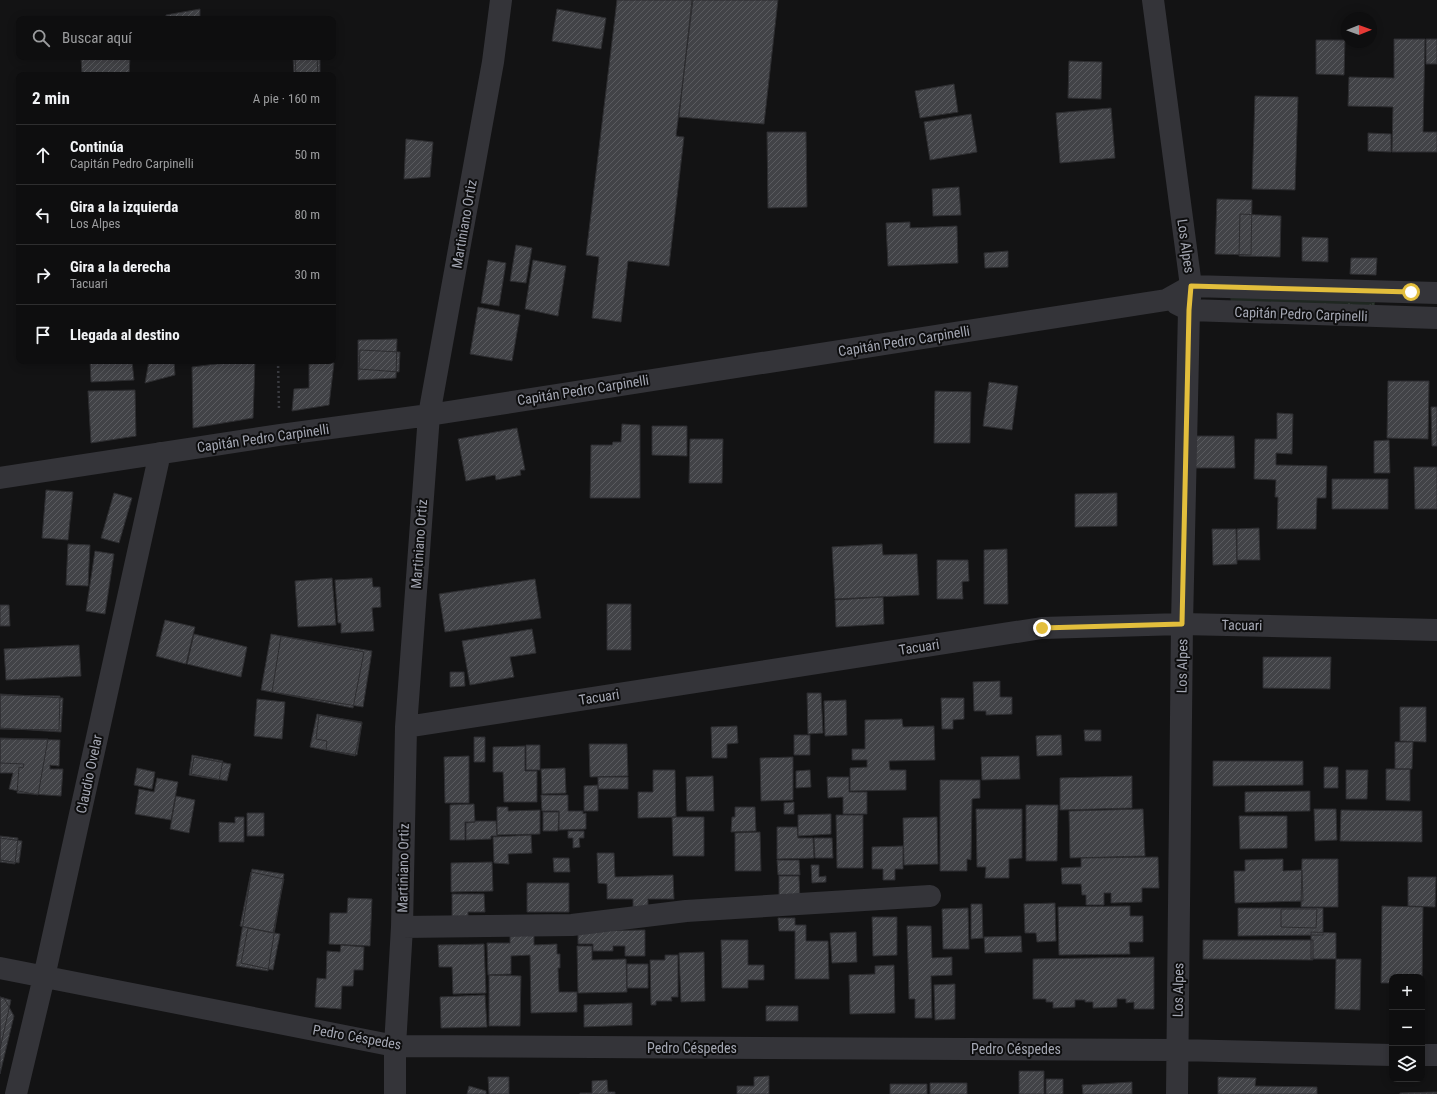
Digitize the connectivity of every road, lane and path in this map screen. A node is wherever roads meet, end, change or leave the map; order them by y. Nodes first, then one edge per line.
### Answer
1 (501, 0) edge
2 (1153, 0) edge
3 (1191, 286) junction
4 (1411, 292) junction
5 (1437, 293) edge
6 (1166, 300) junction
7 (1189, 310) junction
8 (1409, 317) junction
9 (1437, 318) edge
10 (278, 364) edge
11 (429, 414) junction
12 (279, 435) junction
13 (160, 453) junction
14 (0, 478) edge
15 (1182, 624) junction
16 (1437, 630) edge
17 (406, 727) junction
18 (930, 896) dead end
19 (402, 927) junction
20 (0, 968) edge
21 (44, 977) junction
22 (395, 1046) junction
23 (1177, 1050) junction
24 (1389, 1054) edge
25 (1425, 1055) edge
26 (1437, 1055) edge
27 (16, 1094) edge
28 (395, 1094) edge
29 (1177, 1094) edge

1 - 11 street, Martiniano Ortiz
2 - 3 street, Los Alpes
3 - 4 street, Capitán Pedro Carpinelli
3 - 6 street, Capitán Pedro Carpinelli
3 - 7 street, Los Alpes
4 - 5 street, Capitán Pedro Carpinelli
4 - 8 street
6 - 7 street, Capitán Pedro Carpinelli
6 - 11 street, Capitán Pedro Carpinelli
7 - 8 street, Capitán Pedro Carpinelli
7 - 15 street, Los Alpes
8 - 9 street, Capitán Pedro Carpinelli
10 - 12 path
11 - 12 street, Capitán Pedro Carpinelli
11 - 17 street, Martiniano Ortiz
12 - 13 street, Capitán Pedro Carpinelli
13 - 14 street, Capitán Pedro Carpinelli
13 - 21 street, Claudio Ovelar
15 - 16 street, Tacuari
15 - 17 street, Tacuari
15 - 23 street, Los Alpes
17 - 19 street, Martiniano Ortiz
18 - 19 street
19 - 22 street, Martiniano Ortiz
20 - 21 street, Pedro Céspedes
21 - 22 street, Pedro Céspedes
21 - 27 street, Claudio Ovelar
22 - 23 street, Pedro Céspedes
22 - 28 street, Martiniano Ortiz
23 - 24 street, Pedro Céspedes
23 - 29 street, Los Alpes
25 - 26 street

